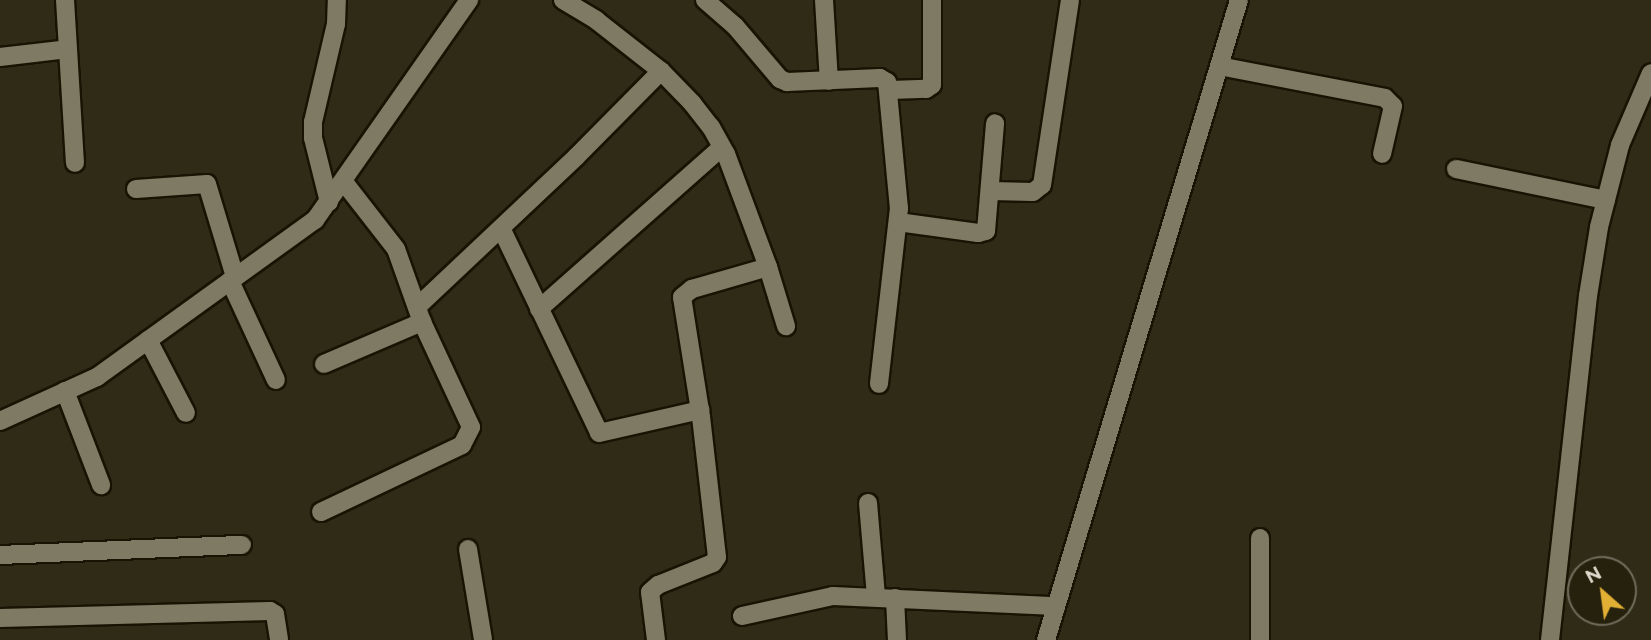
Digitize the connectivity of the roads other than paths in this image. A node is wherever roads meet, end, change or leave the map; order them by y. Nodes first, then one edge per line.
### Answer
1 (65, 0) edge
2 (337, 0) edge
3 (468, 0) edge
4 (563, 0) edge
5 (705, 0) edge
6 (824, 0) edge
7 (932, 0) edge
8 (1070, 0) edge
9 (1239, 0) edge
10 (68, 49) junction
11 (0, 57) edge
12 (1219, 66) junction
13 (661, 71) junction
14 (1651, 73) edge
15 (829, 81) junction
16 (890, 90) junction
17 (995, 123) dead end
18 (722, 147) junction
19 (1382, 154) dead end
20 (75, 163) dead end
21 (1456, 169) dead end
22 (343, 181) junction
23 (136, 189) dead end
24 (991, 191) junction
25 (1606, 200) junction
26 (329, 202) junction
27 (898, 222) junction
28 (501, 228) junction
29 (768, 267) junction
30 (233, 279) junction
31 (539, 309) junction
32 (419, 315) junction
33 (786, 326) dead end
34 (148, 340) junction
35 (324, 364) dead end
36 (276, 380) dead end
37 (879, 384) dead end
38 (65, 391) junction
39 (700, 410) junction
40 (186, 413) dead end
41 (1, 418) edge
42 (101, 485) dead end
43 (868, 503) dead end
44 (321, 512) dead end
45 (1260, 538) dead end
46 (242, 545) dead end
47 (468, 549) dead end
48 (0, 555) edge
49 (876, 597) junction
50 (895, 598) junction
51 (1056, 606) junction
52 (742, 616) dead end
53 (0, 618) edge
54 (279, 640) edge
55 (483, 640) edge
56 (656, 640) edge
57 (897, 640) edge
58 (1046, 640) edge
59 (1260, 640) edge
60 (1550, 640) edge

1 - 10 street
2 - 26 street
3 - 22 street
4 - 13 street
5 - 15 street
6 - 15 street
7 - 16 street
8 - 24 street
9 - 12 street
10 - 11 street
10 - 20 street
12 - 19 street
12 - 51 street
13 - 18 street
13 - 28 street
14 - 25 street
15 - 16 street
16 - 27 street
17 - 24 street
18 - 29 street
18 - 31 street
21 - 25 street
22 - 26 street
22 - 32 street
23 - 30 street
24 - 27 street
25 - 60 street
26 - 30 street
27 - 37 street
28 - 31 street
28 - 32 street
29 - 33 street
29 - 39 street
30 - 34 street
30 - 36 street
31 - 39 street
32 - 35 street
32 - 44 street
34 - 38 street
34 - 40 street
38 - 41 street
38 - 42 street
39 - 56 street
43 - 49 street
45 - 59 street
46 - 48 street
47 - 55 street
49 - 50 street
49 - 52 street
50 - 51 street
50 - 57 street
51 - 58 street
53 - 54 street

